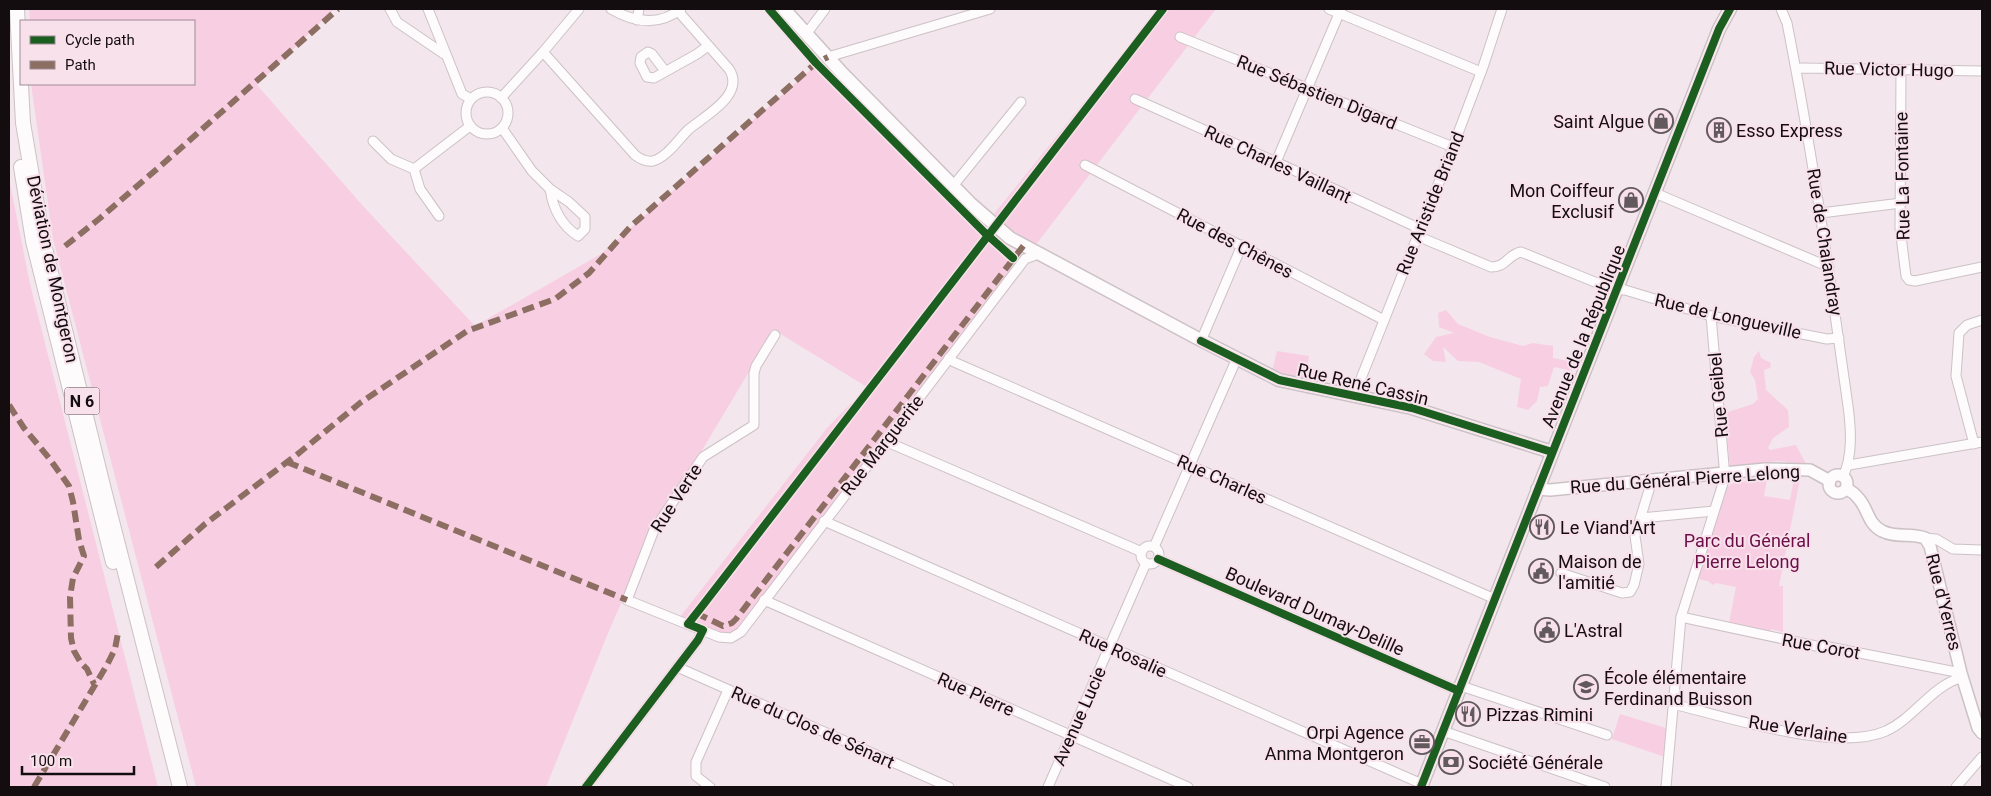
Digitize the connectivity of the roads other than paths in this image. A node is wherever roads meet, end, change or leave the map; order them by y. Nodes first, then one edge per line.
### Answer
1 (18, 9) edge
2 (390, 9) edge
3 (428, 9) edge
4 (578, 9) edge
5 (612, 9) edge
6 (639, 9) edge
7 (784, 9) edge
8 (825, 9) edge
9 (990, 9) edge
10 (1329, 9) edge
11 (1502, 9) edge
12 (1730, 9) edge
13 (1782, 9) edge
14 (680, 10) edge
15 (1340, 11) edge
16 (637, 20) junction
17 (807, 33) junction
18 (1180, 37) dead end
19 (9, 40) edge
20 (708, 46) junction
21 (543, 52) junction
22 (445, 54) junction
23 (828, 57) junction
24 (20, 66) edge
25 (1796, 69) junction
26 (1901, 70) junction
27 (665, 72) dead end
28 (1482, 72) junction
29 (1982, 72) edge
30 (21, 85) edge
31 (1307, 89) junction
32 (501, 98) junction
33 (471, 99) junction
34 (1135, 99) dead end
35 (1021, 102) dead end
36 (470, 126) junction
37 (502, 128) junction
38 (373, 141) dead end
39 (1453, 147) junction
40 (1276, 162) junction
41 (1085, 165) dead end
42 (414, 169) junction
43 (953, 186) junction
44 (550, 189) junction
45 (1655, 193) junction
46 (1901, 204) junction
47 (1821, 213) junction
48 (439, 216) dead end
49 (1418, 232) junction
50 (1010, 238) junction
51 (1242, 245) junction
52 (1038, 254) junction
53 (1025, 260) junction
54 (1830, 267) junction
55 (1982, 267) edge
56 (1618, 290) junction
57 (1711, 316) junction
58 (1384, 320) junction
59 (1982, 320) edge
60 (775, 335) dead end
61 (1838, 338) junction
62 (1201, 341) junction
63 (949, 358) junction
64 (1237, 358) junction
65 (1354, 396) junction
66 (887, 440) junction
67 (1978, 443) edge
68 (1552, 452) junction
69 (1189, 465) junction
70 (1849, 465) junction
71 (1725, 474) junction
72 (1843, 476) junction
73 (1652, 480) junction
74 (1830, 481) junction
75 (1537, 489) junction
76 (1847, 489) junction
77 (1714, 511) junction
78 (1641, 518) junction
79 (824, 521) junction
80 (1925, 538) junction
81 (1154, 547) junction
82 (1982, 550) edge
83 (1142, 552) junction
84 (1158, 559) junction
85 (1146, 563) junction
86 (1561, 573) dead end
87 (1495, 599) junction
88 (764, 600) junction
89 (1681, 617) junction
90 (703, 630) junction
91 (1110, 647) junction
92 (677, 667) junction
93 (1946, 670) junction
94 (1961, 672) junction
95 (1948, 682) junction
96 (1460, 688) junction
97 (728, 690) junction
98 (1673, 704) junction
99 (1442, 731) junction
100 (1982, 733) edge
101 (1071, 736) junction
102 (1607, 736) dead end
103 (1982, 757) edge
104 (944, 786) edge
105 (1421, 786) edge
106 (171, 787) edge
107 (180, 787) edge
108 (586, 787) edge
109 (710, 787) edge
110 (1048, 787) edge
111 (1188, 787) edge
112 (1605, 787) edge
113 (1666, 787) edge
114 (1956, 787) edge

1 - 24 main road, Déviation de Montgeron / N 6
2 - 22 street
3 - 22 street
4 - 21 street
5 - 16 street
6 - 16 street
7 - 17 main road, Rue René Cassin
8 - 17 street
9 - 23 street
10 - 15 street
11 - 28 street, Rue Aristide Briand
12 - 45 main road, Avenue de la République
13 - 25 street, Rue de Chalandray
14 - 16 street
14 - 20 street
15 - 28 street
15 - 31 street
17 - 23 main road, Rue René Cassin
18 - 31 street, Rue Sébastien Digard
19 - 106 main road, Déviation de Montgeron / N 6
20 - 21 street
20 - 27 street
21 - 32 street
22 - 33 street
23 - 43 main road, Rue René Cassin
25 - 26 street, Rue Victor Hugo
25 - 47 street, Rue de Chalandray
26 - 29 street, Rue Victor Hugo
26 - 46 street, Rue La Fontaine
28 - 39 street, Rue Aristide Briand
30 - 107 main road, Déviation de Montgeron / N 6
31 - 39 street, Rue Sébastien Digard
31 - 40 street
32 - 33 street
32 - 37 street
33 - 36 street
34 - 40 street, Rue Charles Vaillant
35 - 43 street
36 - 37 street
36 - 42 street
37 - 44 street
38 - 42 street
39 - 49 street, Rue Aristide Briand
40 - 49 street, Rue Charles Vaillant
41 - 51 street, Rue des Chênes
42 - 48 street
43 - 50 main road, Rue René Cassin
44 - 44 street
45 - 54 street
45 - 56 main road, Avenue de la République
46 - 47 street
46 - 55 street, Rue La Fontaine
47 - 54 street, Rue de Chalandray
49 - 56 street, Rue Charles Vaillant
49 - 58 street, Rue Aristide Briand
50 - 52 main road, Rue René Cassin
50 - 53 street
51 - 58 street, Rue des Chênes
51 - 62 street
52 - 53 street, Rue Marguerite
52 - 62 main road, Rue René Cassin
53 - 63 street, Rue Marguerite
54 - 61 street, Rue de Chalandray
56 - 57 street, Rue de Longueville
56 - 68 main road, Avenue de la République
57 - 61 street, Rue de Longueville
57 - 71 street, Rue Geibel
58 - 65 street, Rue Aristide Briand
59 - 67 street
60 - 90 street, Rue Verte
61 - 70 street, Rue de Chalandray
62 - 64 main road, Rue René Cassin
63 - 66 street, Rue Marguerite
63 - 69 street, Rue Charles
64 - 65 main road, Rue René Cassin
64 - 69 street
65 - 68 main road, Rue René Cassin
66 - 79 street, Rue Marguerite
66 - 83 street
67 - 70 street
68 - 75 main road, Avenue de la République
69 - 81 street
69 - 87 street, Rue Charles
70 - 72 street, Rue de Chalandray
71 - 73 street, Rue du Général Pierre Lelong
71 - 74 street, Rue du Général Pierre Lelong
71 - 77 street
72 - 74 street
72 - 76 street
73 - 75 street, Rue du Général Pierre Lelong
73 - 78 street
74 - 76 street
75 - 87 main road, Avenue de la République
76 - 80 street, Rue d'Yerres
77 - 78 street
77 - 89 street
78 - 86 street
79 - 88 street, Rue Marguerite
79 - 91 street, Rue Rosalie
80 - 82 street
80 - 94 street, Rue d'Yerres
81 - 83 street
81 - 84 street
83 - 85 street
84 - 85 street
84 - 96 street, Boulevard Dumay-Delille
85 - 91 street, Avenue Lucie
87 - 96 main road, Avenue de la République
88 - 90 street, Rue Marguerite
88 - 101 street, Rue Pierre
89 - 93 street, Rue Corot
89 - 98 street
90 - 92 street
91 - 101 street, Avenue Lucie
91 - 105 street, Rue Rosalie
92 - 97 street, Rue du Clos de Sénart
92 - 108 street
93 - 94 street, Rue Corot
93 - 95 street
94 - 95 street, Rue Verlaine
94 - 100 street, Rue d'Yerres
95 - 98 street, Rue Verlaine
96 - 99 main road, Avenue de la République
96 - 102 street, Boulevard Dumay-Delille
97 - 104 street, Rue du Clos de Sénart
97 - 109 street
98 - 113 street
99 - 105 main road, Avenue de la République
99 - 112 street
101 - 110 street, Avenue Lucie
101 - 111 street, Rue Pierre
103 - 114 street

